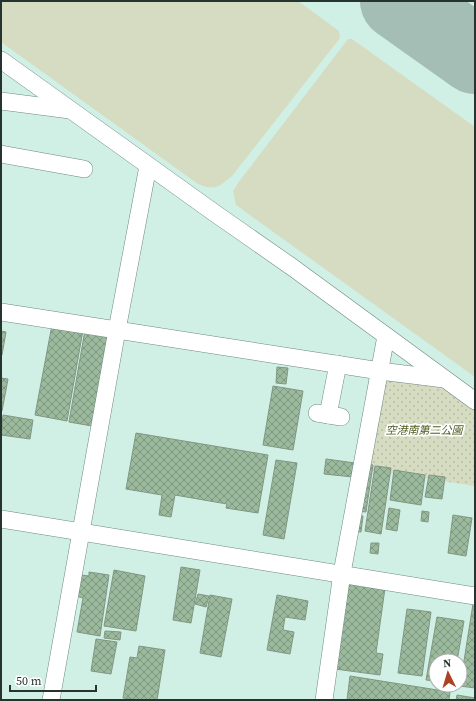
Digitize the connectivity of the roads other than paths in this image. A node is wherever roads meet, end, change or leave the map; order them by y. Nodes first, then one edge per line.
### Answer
1 (1, 60) edge
2 (1, 101) edge
3 (72, 111) junction
4 (1, 154) edge
5 (148, 166) junction
6 (84, 169) dead end
7 (1, 312) edge
8 (117, 330) junction
9 (386, 336) junction
10 (338, 364) junction
11 (380, 371) junction
12 (446, 379) junction
13 (475, 401) edge
14 (329, 415) dead end
15 (1, 519) edge
16 (82, 532) junction
17 (342, 573) junction
18 (475, 596) edge
19 (51, 700) edge
20 (324, 700) edge

1 - 3 street
2 - 3 street
3 - 5 street
4 - 6 street
5 - 8 street
5 - 9 street
7 - 8 street
8 - 10 street
8 - 16 street
9 - 11 street
9 - 12 street
10 - 11 street
10 - 14 street
11 - 12 street
11 - 17 street
12 - 13 street
15 - 16 street
16 - 17 street
16 - 19 street
17 - 18 street
17 - 20 street

